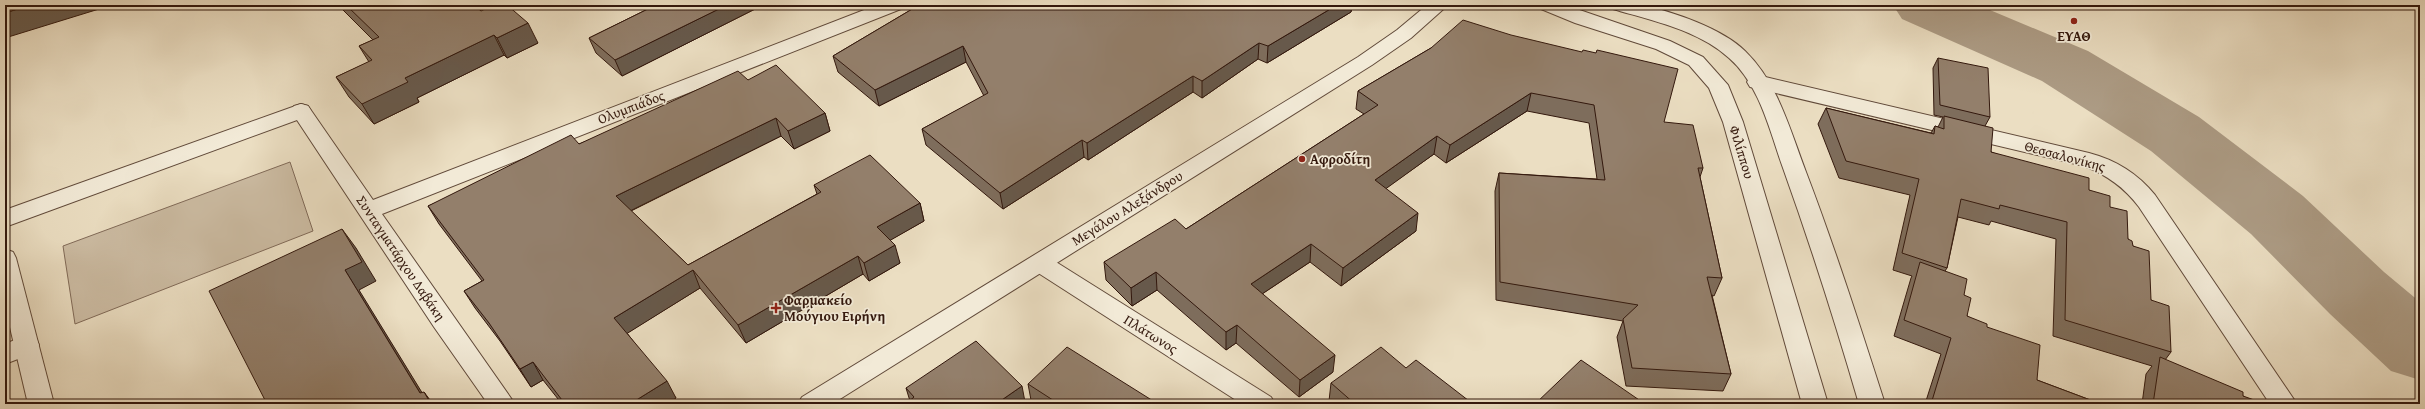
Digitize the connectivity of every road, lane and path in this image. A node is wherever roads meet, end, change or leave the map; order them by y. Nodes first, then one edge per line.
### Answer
1 (894, 5) edge
2 (1438, 5) edge
3 (1548, 5) edge
4 (1620, 5) edge
5 (1757, 82) junction
6 (369, 210) junction
7 (5, 219) edge
8 (5, 258) edge
9 (1040, 263) junction
10 (16, 349) edge
11 (41, 404) edge
12 (502, 404) edge
13 (811, 404) edge
14 (1262, 404) edge
15 (1815, 404) edge
16 (1872, 404) edge
17 (2284, 404) edge

1 - 6 street, Ολυμπιάδος
2 - 9 street, Μεγάλου Αλεξάνδρου
3 - 15 street, Φιλίππου
4 - 5 street
5 - 16 street
5 - 17 street, Θεσσαλονίκης
6 - 7 street, Συνταγματάρχου Δαβάκη
6 - 12 street, Συνταγματάρχου Δαβάκη
8 - 10 street
9 - 13 street, Μεγάλου Αλεξάνδρου
9 - 14 street, Πλάτωνος
10 - 11 street

